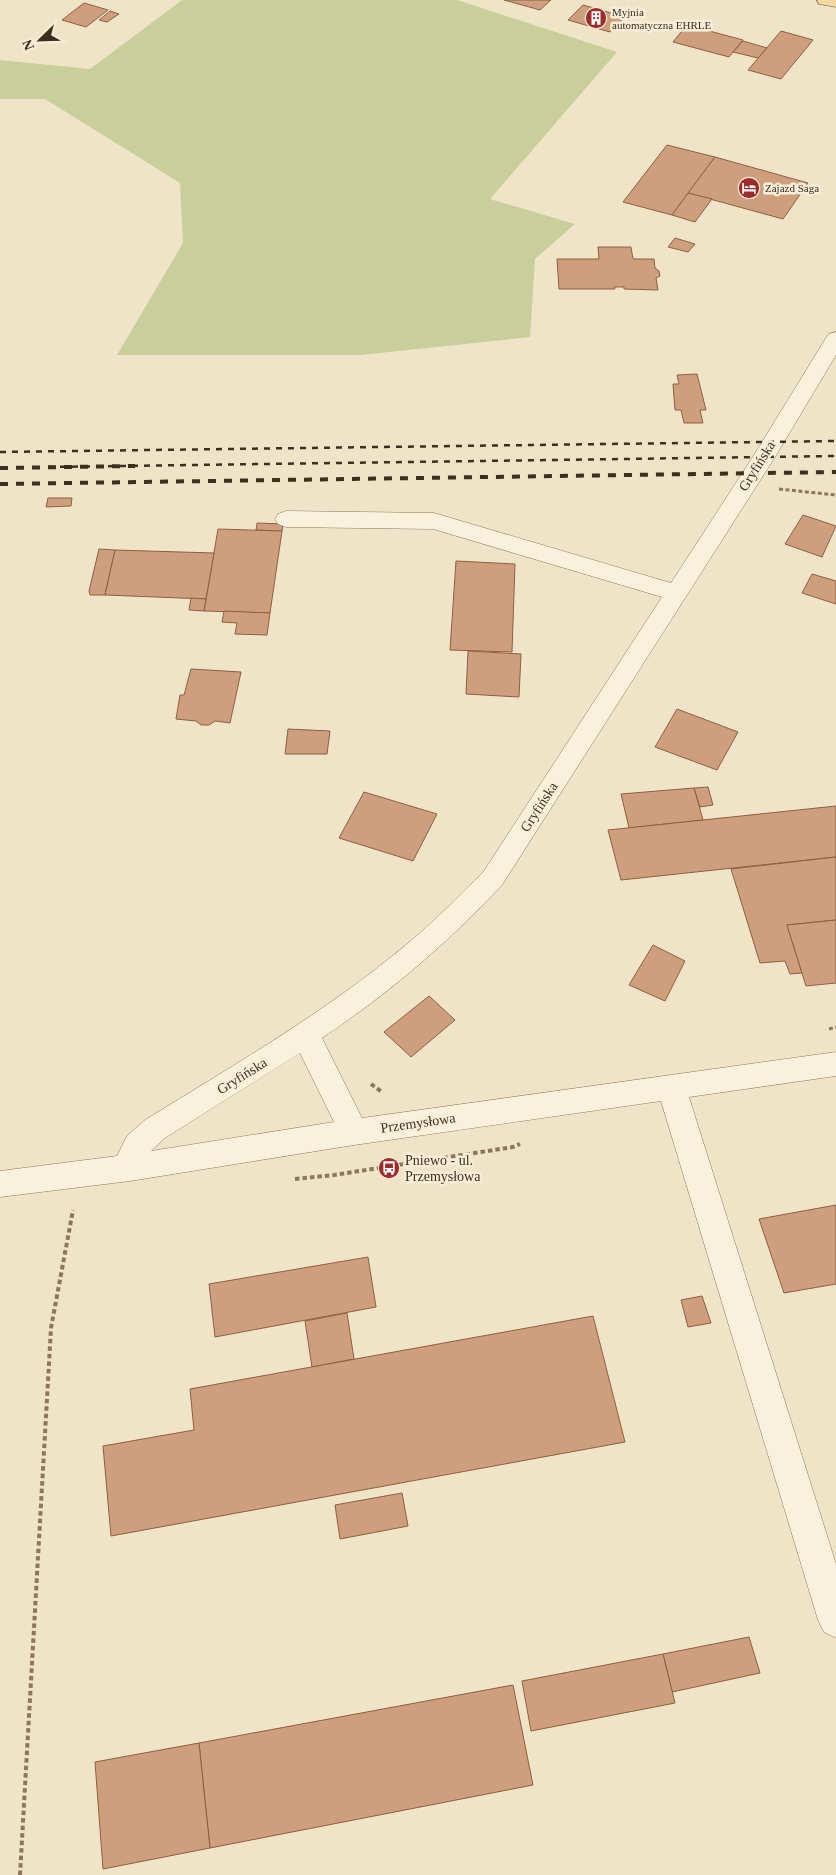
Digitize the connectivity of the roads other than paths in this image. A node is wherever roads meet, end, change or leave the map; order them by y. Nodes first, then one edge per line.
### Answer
1 (825, 0) edge
2 (836, 2) edge
3 (836, 338) edge
4 (286, 519) dead end
5 (676, 593) junction
6 (306, 1035) junction
7 (836, 1064) edge
8 (672, 1088) junction
9 (354, 1132) junction
10 (130, 1168) junction
11 (0, 1184) edge
12 (836, 1620) edge

1 - 2 main road
3 - 5 street, Gryfińska
4 - 5 street
5 - 6 street, Gryfińska
6 - 9 street
6 - 10 street, Gryfińska
7 - 8 street, Przemysłowa
8 - 9 street, Przemysłowa
8 - 12 street
9 - 10 street, Przemysłowa
10 - 11 street, Przemysłowa

